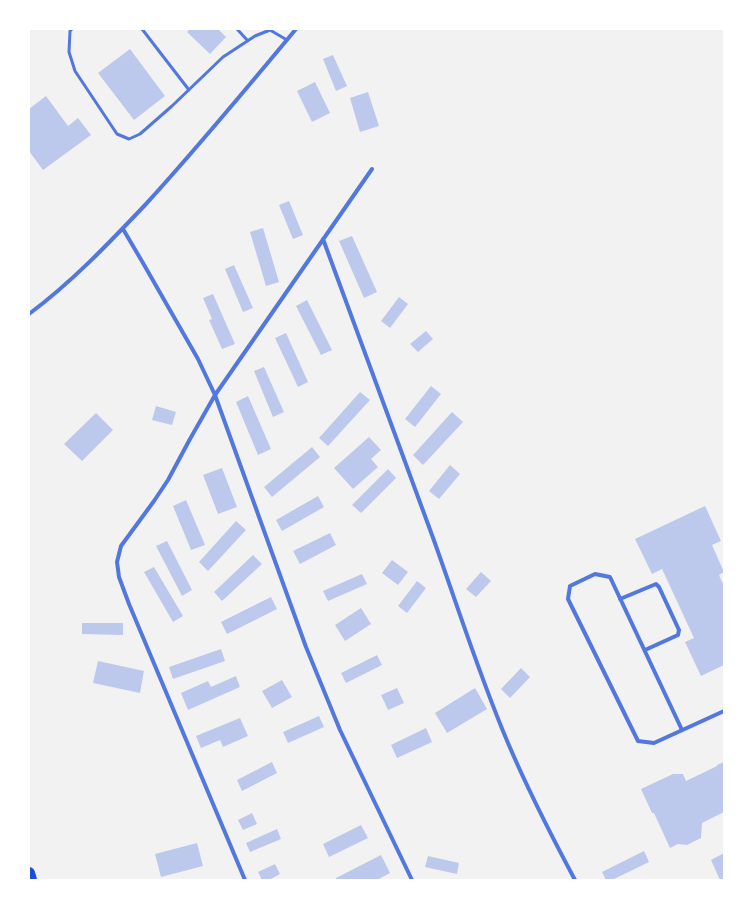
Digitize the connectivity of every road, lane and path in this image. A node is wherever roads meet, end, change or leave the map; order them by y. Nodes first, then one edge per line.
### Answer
1 (72, 29) edge
2 (142, 29) edge
3 (237, 29) edge
4 (296, 29) edge
5 (287, 40) junction
6 (248, 41) junction
7 (189, 90) junction
8 (372, 169) dead end
9 (123, 229) junction
10 (323, 238) junction
11 (29, 314) edge
12 (214, 395) junction
13 (620, 598) junction
14 (645, 650) junction
15 (724, 711) edge
16 (682, 730) junction
17 (29, 874) edge
18 (31, 880) edge
19 (245, 880) edge
20 (412, 880) edge
21 (576, 880) edge

1 - 7 lane
2 - 7 lane
3 - 6 lane
4 - 5 street
5 - 6 lane
5 - 9 street
6 - 7 lane
8 - 10 street
9 - 11 street
9 - 12 street
10 - 12 street
10 - 21 street
12 - 19 street
12 - 20 street
13 - 14 street
13 - 14 street
13 - 16 street
14 - 16 street
15 - 16 street
17 - 18 highway

